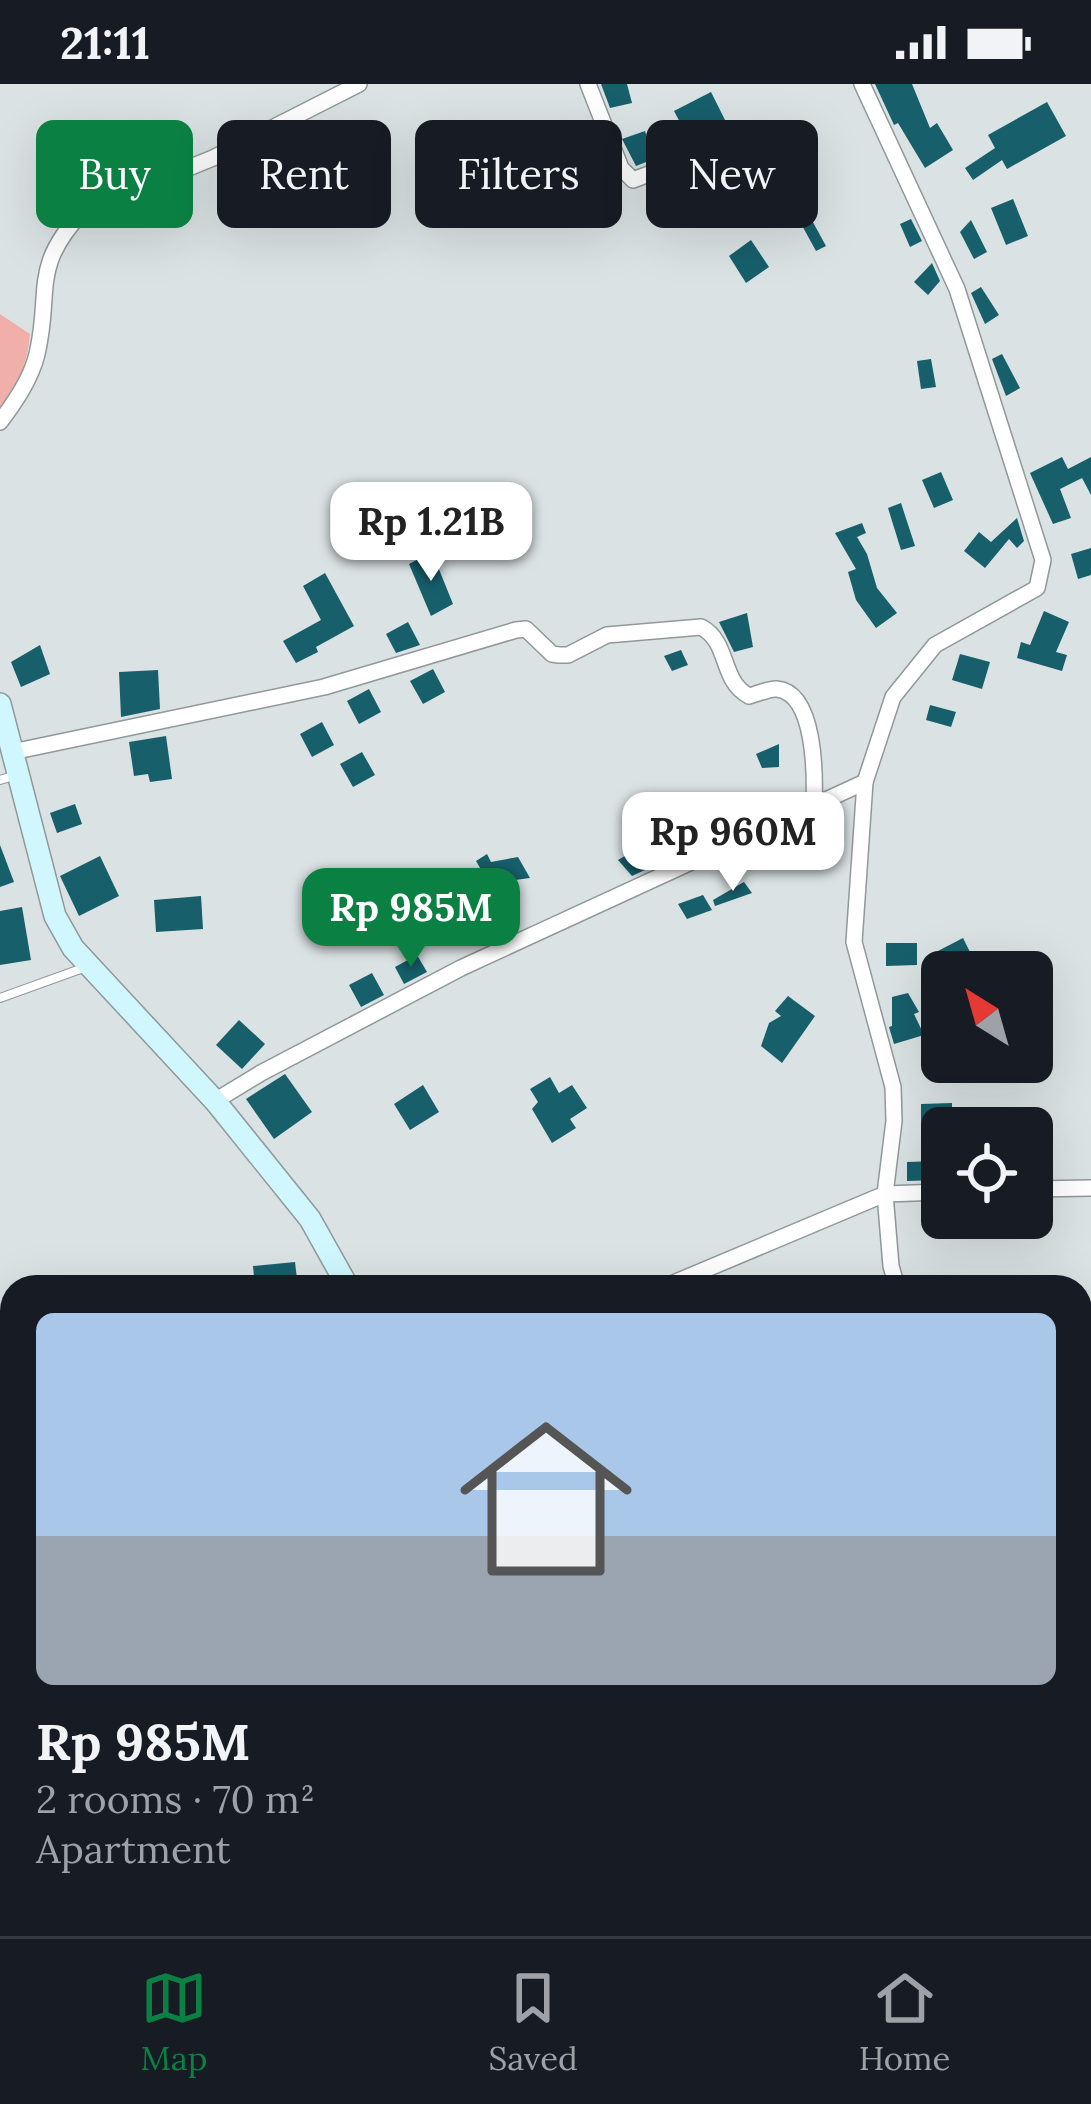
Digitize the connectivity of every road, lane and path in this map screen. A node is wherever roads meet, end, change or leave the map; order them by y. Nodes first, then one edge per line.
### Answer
1 (359, 84) edge
2 (588, 84) edge
3 (862, 84) edge
4 (646, 176) edge
5 (0, 422) edge
6 (0, 704) edge
7 (10, 769) edge
8 (865, 782) junction
9 (814, 804) junction
10 (87, 966) junction
11 (0, 998) edge
12 (215, 1101) junction
13 (1091, 1188) edge
14 (1053, 1189) edge
15 (921, 1193) edge
16 (886, 1194) junction
17 (341, 1275) edge
18 (693, 1275) edge
19 (895, 1275) edge

1 - 5 street
2 - 4 street
3 - 8 street
6 - 7 street
7 - 9 street
7 - 10 street
8 - 9 street
8 - 16 street
9 - 12 street
10 - 11 lane
10 - 12 street
12 - 17 street
13 - 14 street
15 - 16 street
16 - 18 street
16 - 19 street

